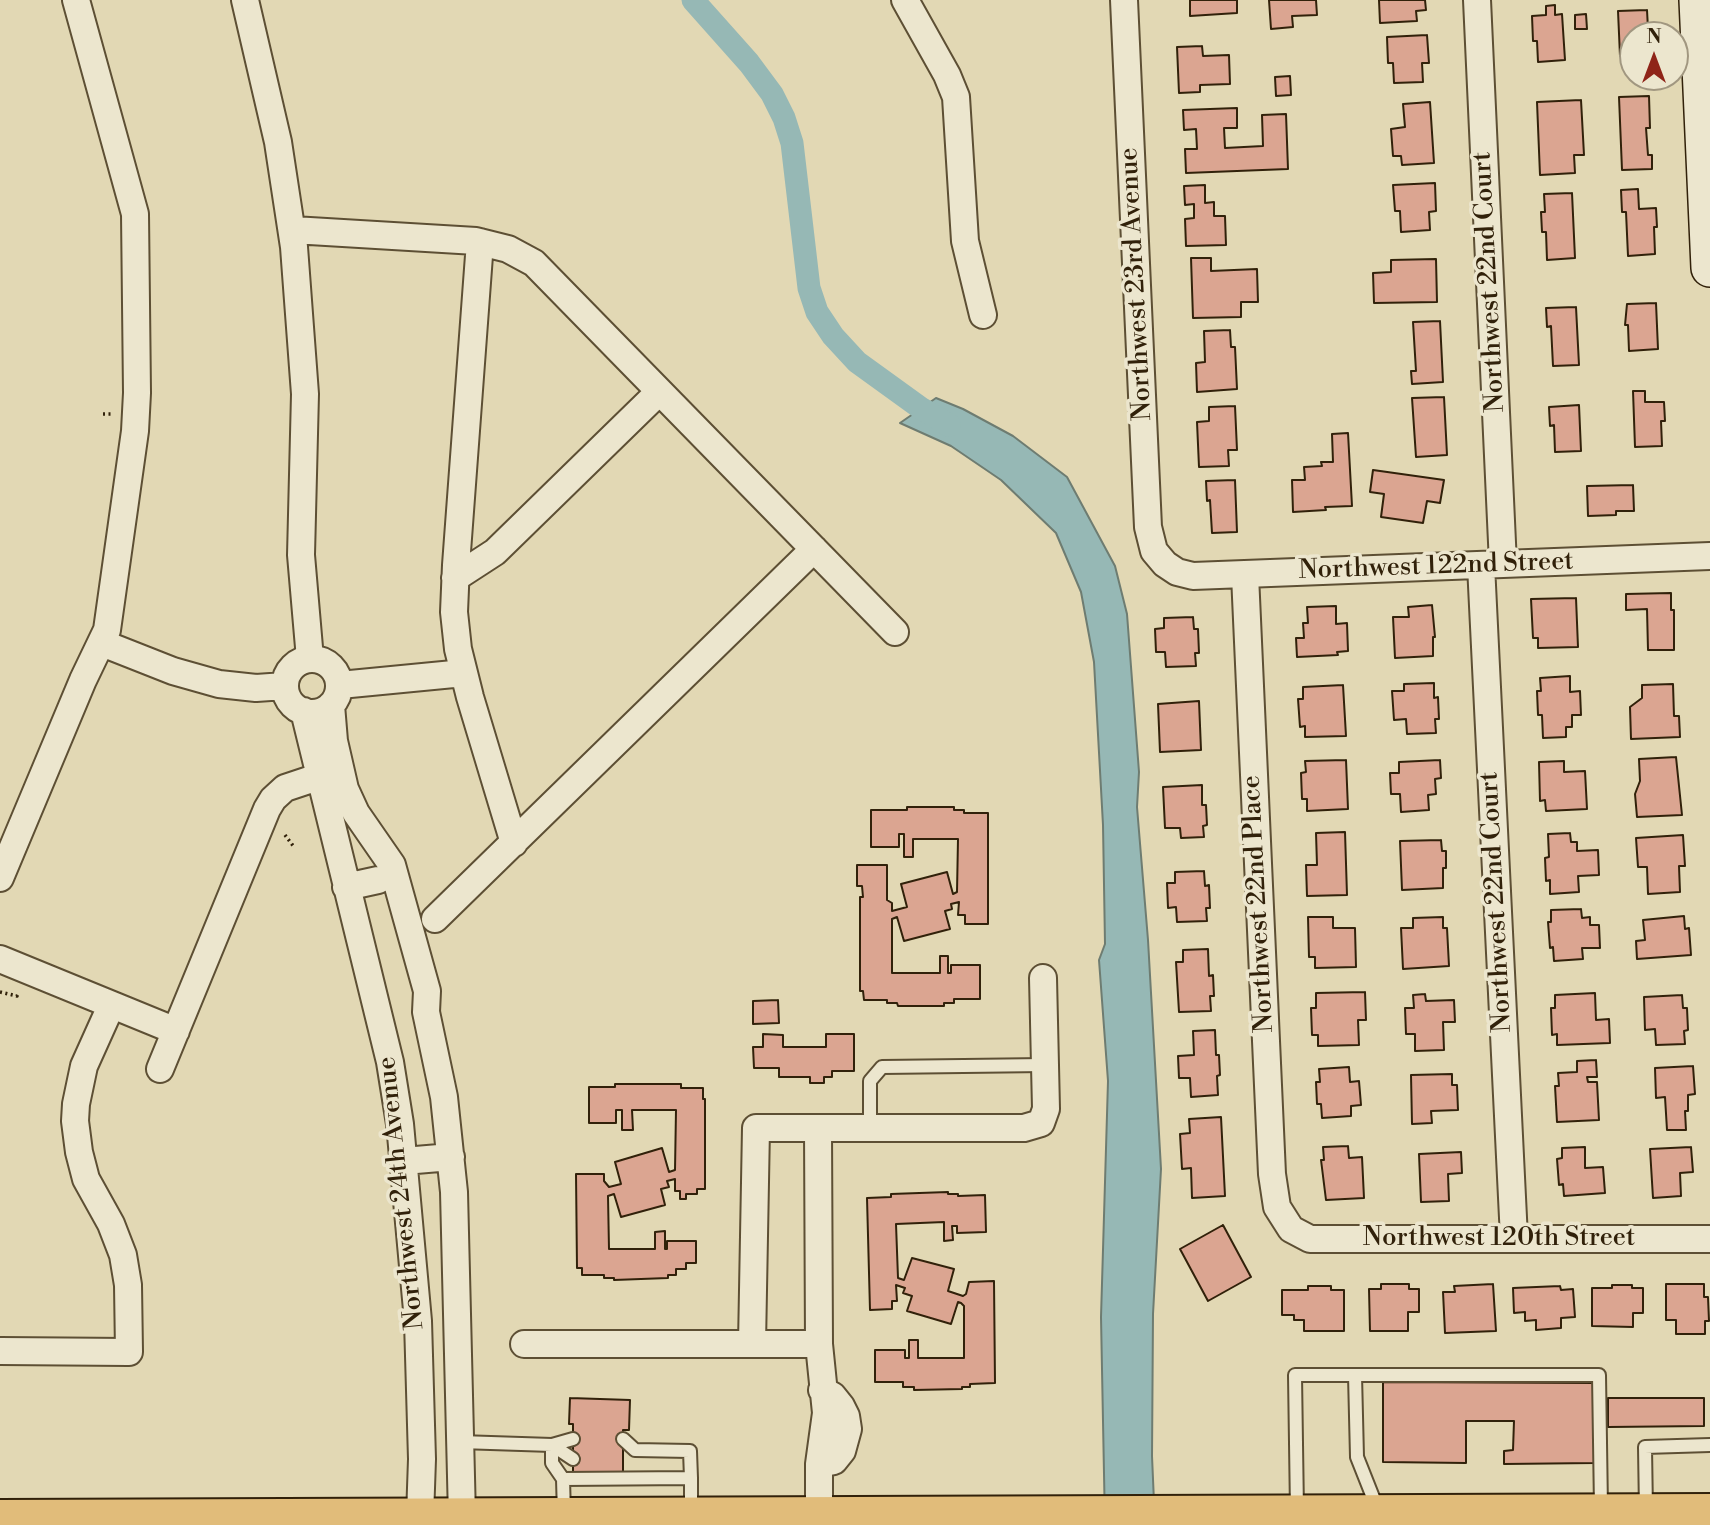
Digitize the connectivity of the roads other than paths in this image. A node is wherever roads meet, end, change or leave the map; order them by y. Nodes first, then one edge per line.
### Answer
1 (76, 0) edge
2 (245, 0) edge
3 (905, 0) edge
4 (1124, 0) edge
5 (1477, 0) edge
6 (1698, 0) edge
7 (1706, 79) edge
8 (293, 230) junction
9 (480, 242) junction
10 (1710, 268) edge
11 (983, 315) dead end
12 (659, 391) junction
13 (814, 549) junction
14 (1710, 556) edge
15 (1165, 564) joint
16 (1492, 565) junction
17 (1245, 575) junction
18 (455, 578) junction
19 (895, 632) dead end
20 (102, 643) junction
21 (310, 659) junction
22 (464, 673) junction
23 (285, 686) junction
24 (335, 695) junction
25 (304, 712) junction
26 (318, 777) junction
27 (366, 829) junction
28 (514, 843) junction
29 (0, 878) edge
30 (378, 880) junction
31 (346, 887) junction
32 (435, 919) dead end
33 (0, 958) edge
34 (1043, 978) dead end
35 (111, 1006) junction
36 (426, 1012) junction
37 (176, 1031) junction
38 (1045, 1065) junction
39 (160, 1069) dead end
40 (818, 1129) junction
41 (870, 1129) junction
42 (451, 1157) junction
43 (404, 1161) junction
44 (1291, 1229) joint
45 (1514, 1238) junction
46 (1710, 1239) edge
47 (524, 1344) dead end
48 (752, 1344) junction
49 (819, 1344) junction
50 (0, 1351) edge
51 (1355, 1375) junction
52 (573, 1438) dead end
53 (623, 1439) dead end
54 (460, 1442) junction
55 (1710, 1444) edge
56 (552, 1445) junction
57 (635, 1450) junction
58 (573, 1459) dead end
59 (623, 1459) dead end
60 (819, 1464) junction
61 (691, 1478) junction
62 (563, 1479) junction
63 (1710, 1513) edge
64 (1297, 1514) junction
65 (1601, 1515) junction
66 (1646, 1515) junction
67 (691, 1516) junction
68 (819, 1516) junction
69 (564, 1517) junction
70 (1375, 1518) edge
71 (0, 1519) edge
72 (420, 1521) edge
73 (462, 1521) edge

1 - 20 street
2 - 8 street
3 - 11 street
4 - 15 street, Northwest 23rd Avenue
5 - 16 street, Northwest 22nd Court
6 - 7 main road
7 - 10 main road
8 - 9 street
8 - 21 street
9 - 12 street
9 - 18 street
12 - 13 street
12 - 18 street
13 - 19 street
13 - 28 street
14 - 16 street, Northwest 122nd Street
15 - 17 street, Northwest 122nd Street
16 - 17 street, Northwest 122nd Street
16 - 45 street, Northwest 22nd Court
17 - 44 street, Northwest 22nd Place
18 - 22 street
20 - 23 street
20 - 29 street
21 - 23 street
21 - 24 street
22 - 24 street
22 - 28 street
23 - 25 street
24 - 25 street
24 - 27 street, Northwest 24th Avenue
25 - 26 street, Northwest 24th Avenue
26 - 31 street, Northwest 24th Avenue
26 - 37 street
27 - 30 street, Northwest 24th Avenue
27 - 36 street, Northwest 24th Avenue
28 - 32 street
30 - 31 street
30 - 36 street, Northwest 24th Avenue
31 - 43 street, Northwest 24th Avenue
33 - 35 street
34 - 38 street
35 - 37 street
35 - 50 street
36 - 42 street, Northwest 24th Avenue
37 - 39 street
38 - 41 lane
38 - 41 street
40 - 41 street
40 - 48 street
40 - 49 street
42 - 43 street
42 - 54 street, Northwest 24th Avenue
43 - 72 street, Northwest 24th Avenue
44 - 45 street, Northwest 120th Street
45 - 46 street, Northwest 120th Street
47 - 48 street
48 - 49 street
49 - 60 street
49 - 60 street
51 - 64 lane
51 - 65 lane
51 - 70 lane
52 - 56 lane
53 - 57 lane
54 - 56 lane
54 - 73 street, Northwest 24th Avenue
55 - 66 lane
56 - 58 lane
56 - 62 lane
57 - 59 lane
57 - 61 lane
60 - 68 street
61 - 62 lane
61 - 67 lane
62 - 69 lane
63 - 66 highway
64 - 68 highway
64 - 70 highway
65 - 66 highway
65 - 70 highway
67 - 68 highway
67 - 69 highway
69 - 73 highway
71 - 72 highway
72 - 73 highway

